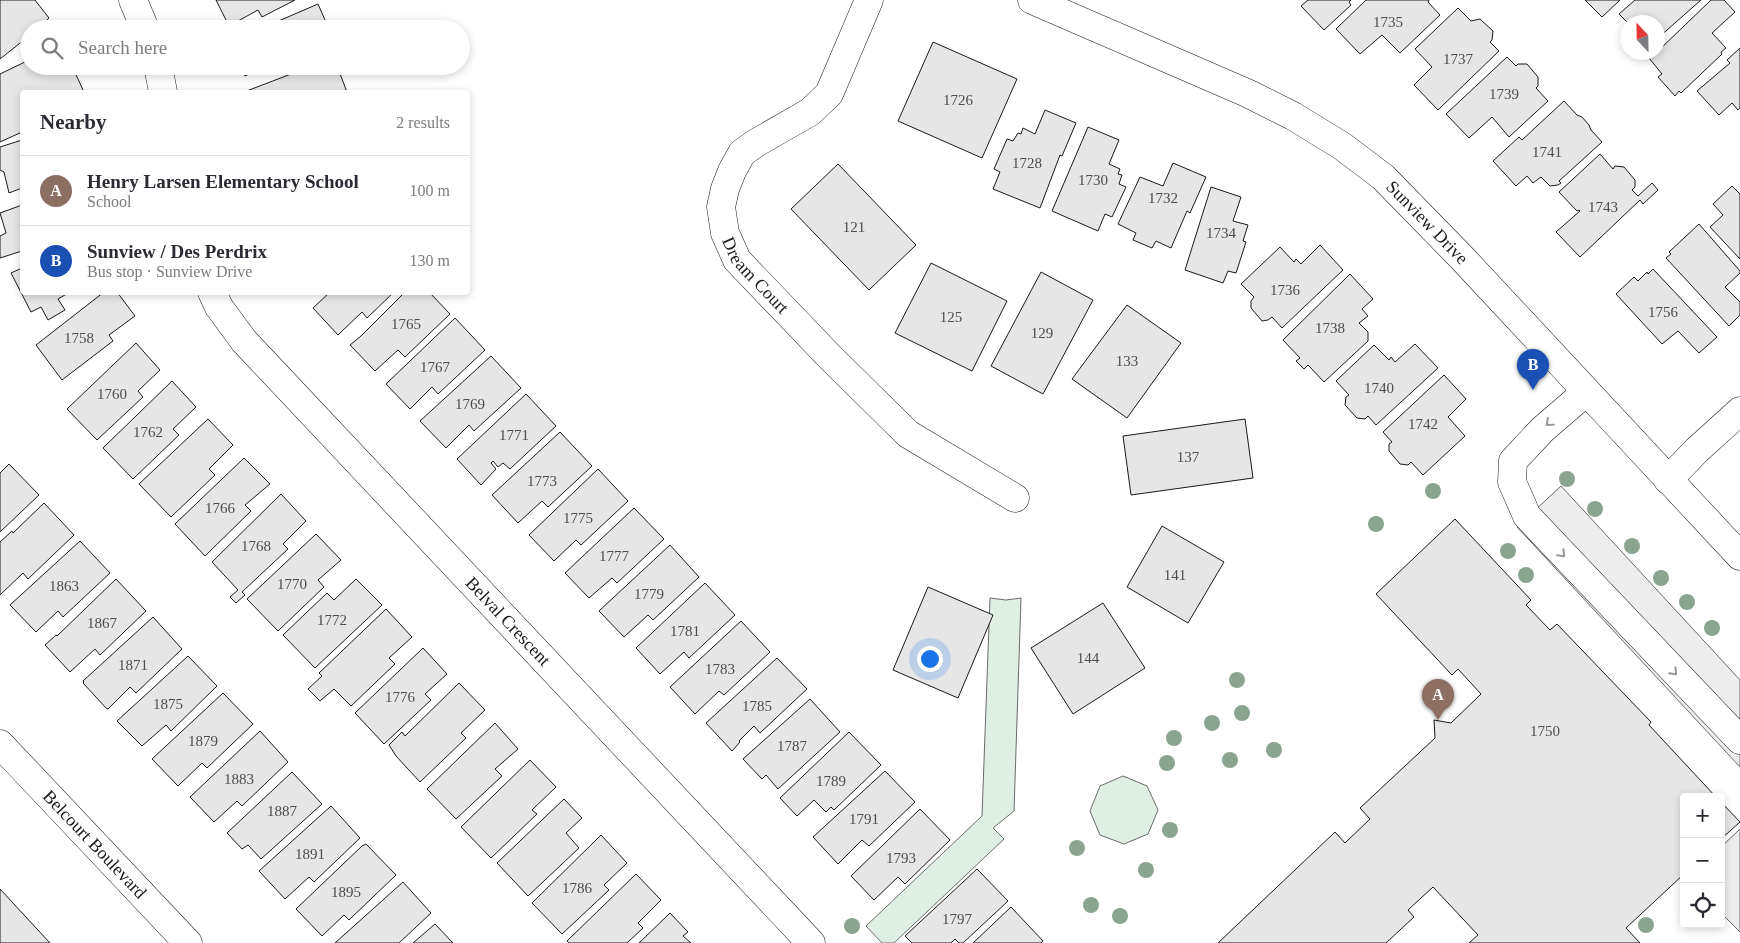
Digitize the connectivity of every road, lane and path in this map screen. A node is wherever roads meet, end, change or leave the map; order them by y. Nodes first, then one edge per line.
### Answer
1 (133, 0) edge
2 (869, 0) edge
3 (1032, 0) edge
4 (141, 20) edge
5 (160, 75) edge
6 (163, 90) edge
7 (213, 295) edge
8 (1586, 392) junction
9 (1740, 410) edge
10 (1668, 480) junction
11 (1015, 498) dead end
12 (1740, 556) edge
13 (1740, 740) edge
14 (0, 744) edge
15 (188, 943) edge
16 (811, 943) edge

1 - 4 street
2 - 11 street, Dream Court
3 - 8 street, Sunview Drive
5 - 6 street
7 - 16 street, Belval Crescent
8 - 10 street, Sunview Drive
8 -> 13 street
9 - 10 street
10 - 12 street, Sunview Drive
14 - 15 street, Belcourt Boulevard

